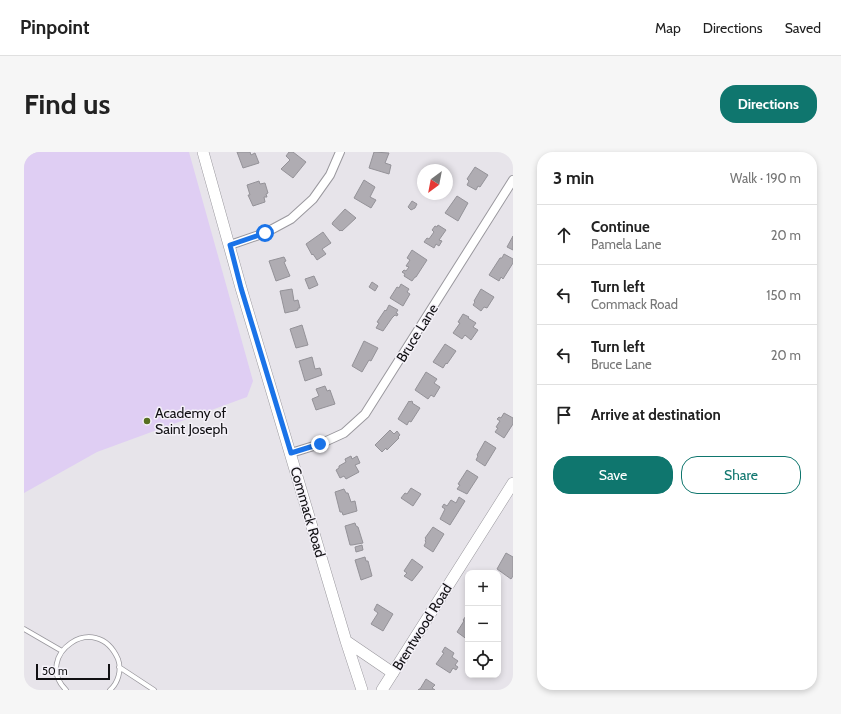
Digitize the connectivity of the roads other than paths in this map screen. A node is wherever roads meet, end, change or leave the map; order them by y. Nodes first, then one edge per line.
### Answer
1 (203, 152) edge
2 (340, 152) edge
3 (513, 180) edge
4 (230, 245) junction
5 (291, 453) junction
6 (513, 483) edge
7 (24, 630) edge
8 (346, 641) junction
9 (62, 651) junction
10 (119, 667) junction
11 (393, 673) junction
12 (66, 690) edge
13 (110, 690) edge
14 (154, 690) edge
15 (362, 690) edge
16 (382, 690) edge

1 - 4 street, Commack Road
2 - 4 street
3 - 5 street, Bruce Lane
4 - 5 street, Commack Road
5 - 8 street, Commack Road
6 - 11 street, Brentwood Road
7 - 9 lane
8 - 11 street
8 - 15 street, Commack Road
9 - 10 lane
9 - 12 lane
10 - 13 lane
10 - 14 lane
11 - 16 street, Brentwood Road

